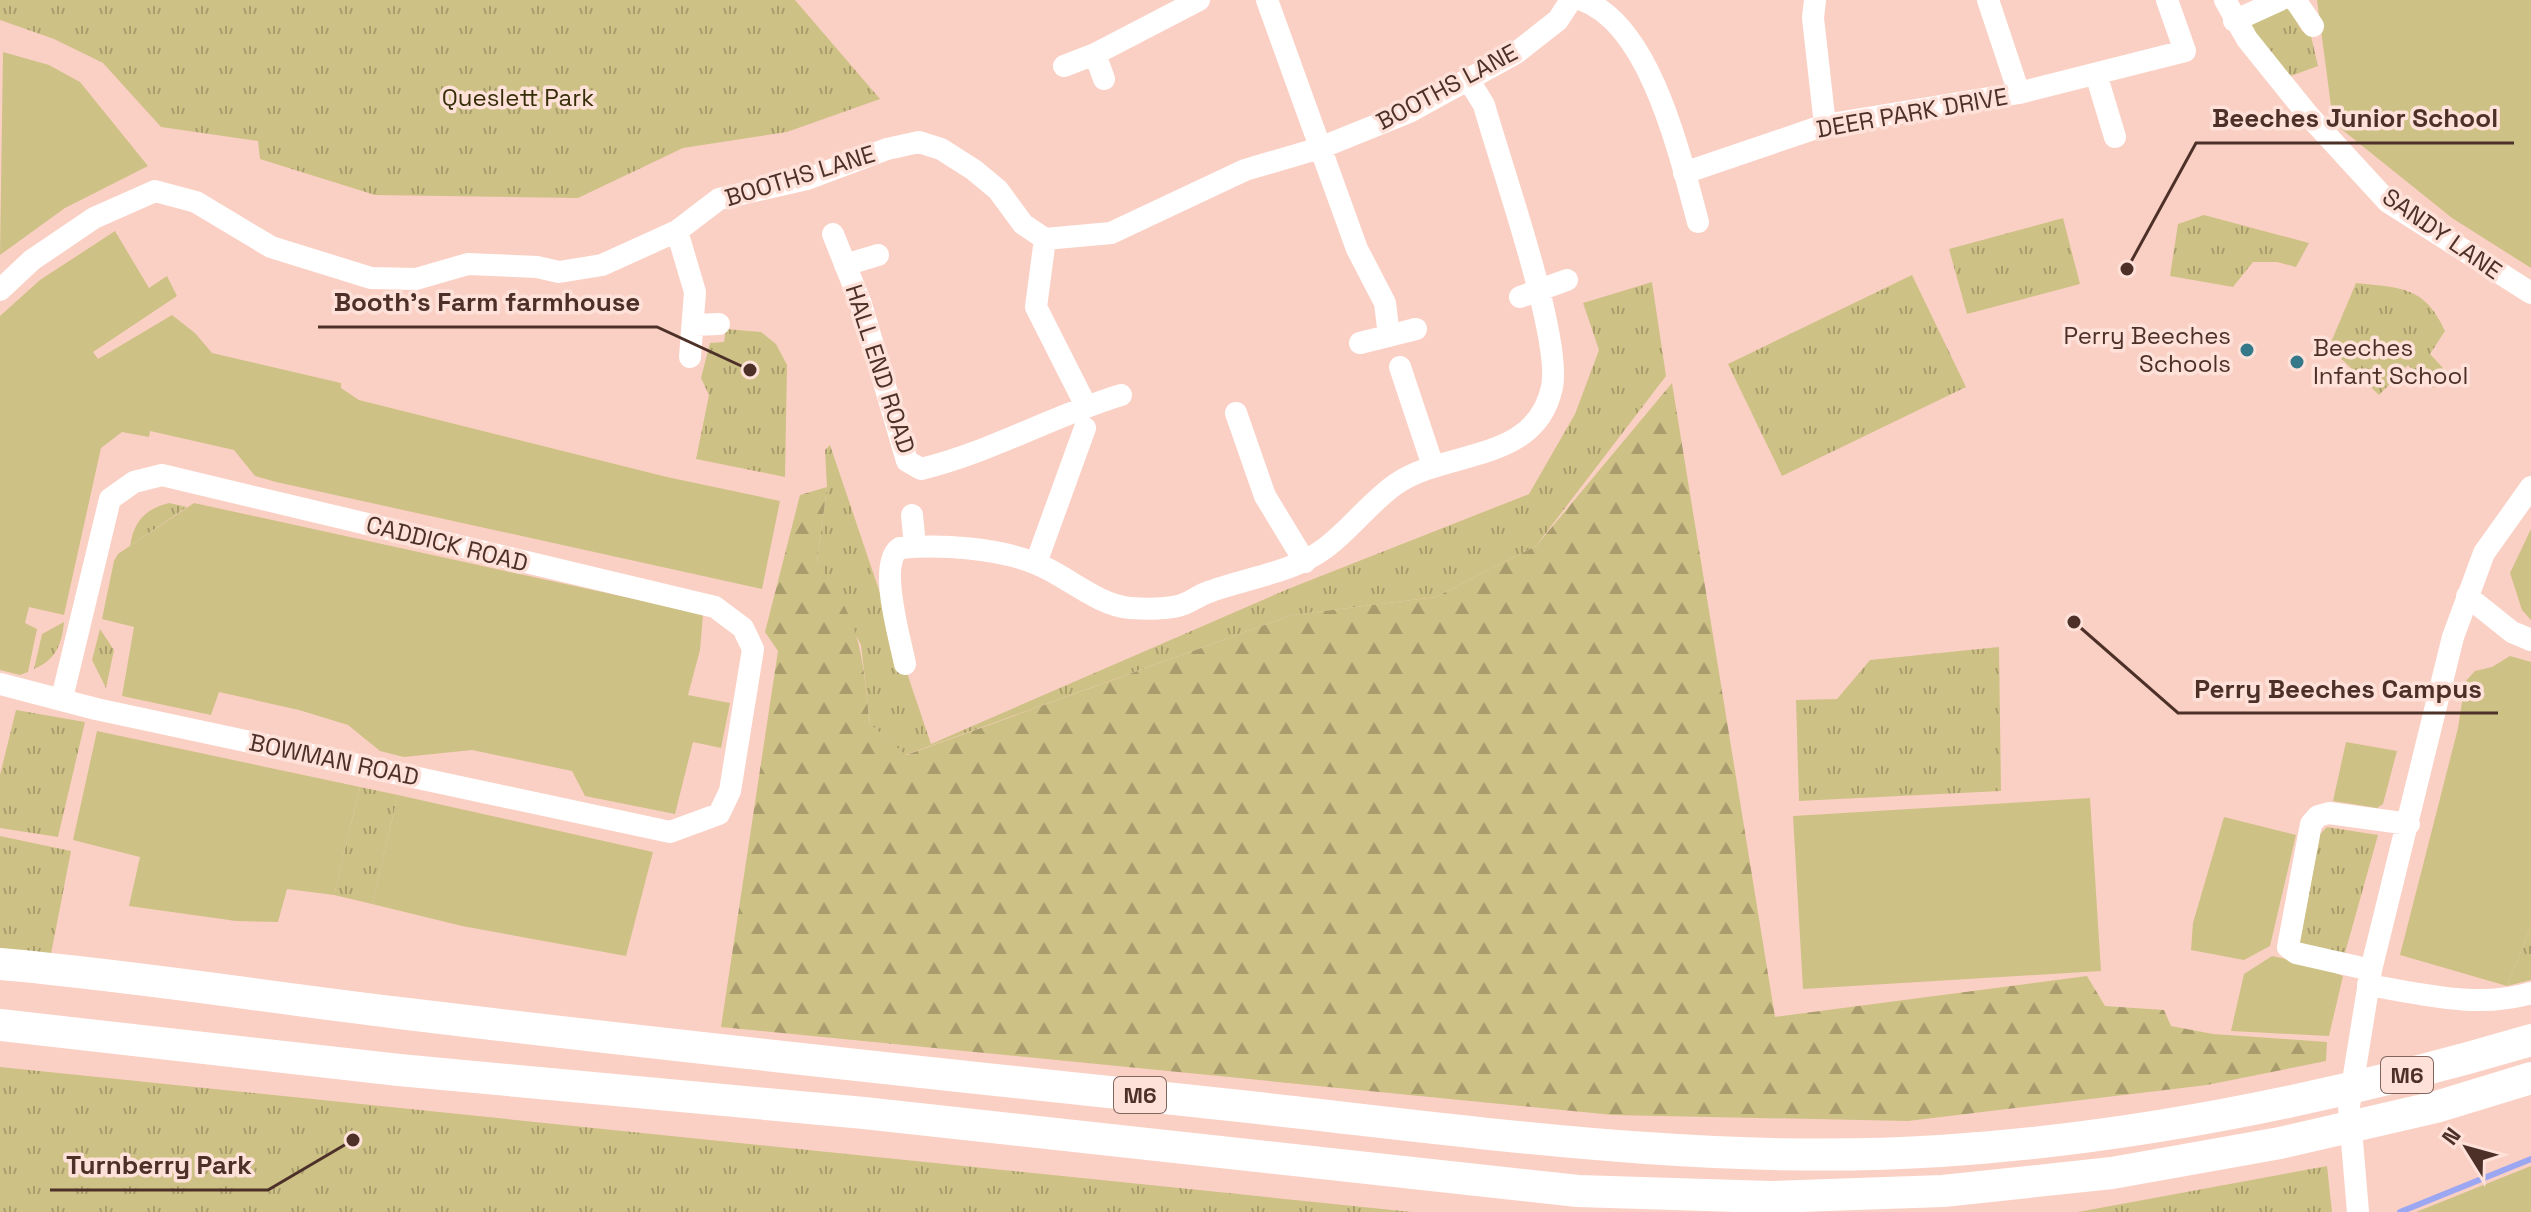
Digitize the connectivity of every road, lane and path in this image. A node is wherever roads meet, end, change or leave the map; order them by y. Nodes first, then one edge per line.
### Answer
1 (1199, 0) edge
2 (1267, 0) edge
3 (1571, 0) edge
4 (1582, 0) edge
5 (1815, 0) edge
6 (1988, 0) edge
7 (2167, 0) edge
8 (2225, 0) edge
9 (2280, 0) edge
10 (2295, 0) edge
11 (2234, 21) junction
12 (2313, 26) dead end
13 (1095, 54) junction
14 (1064, 66) dead end
15 (2096, 74) junction
16 (1104, 79) dead end
17 (1468, 79) junction
18 (2019, 93) junction
19 (1825, 125) junction
20 (2115, 137) dead end
21 (1320, 148) junction
22 (1684, 173) junction
23 (1698, 222) dead end
24 (677, 231) junction
25 (833, 234) dead end
26 (1045, 239) junction
27 (878, 255) dead end
28 (845, 265) junction
29 (1567, 280) dead end
30 (0, 290) edge
31 (1528, 292) junction
32 (2531, 293) edge
33 (719, 324) dead end
34 (694, 325) junction
35 (1416, 329) dead end
36 (1389, 336) junction
37 (1360, 343) dead end
38 (690, 357) dead end
39 (1400, 367) dead end
40 (1121, 395) dead end
41 (1236, 413) dead end
42 (1086, 417) junction
43 (1433, 466) junction
44 (2531, 487) edge
45 (912, 515) dead end
46 (915, 546) junction
47 (1305, 562) junction
48 (1036, 563) junction
49 (2467, 596) junction
50 (2531, 640) edge
51 (905, 664) dead end
52 (0, 684) edge
53 (62, 698) junction
54 (2409, 824) junction
55 (670, 832) joint
56 (0, 964) edge
57 (2370, 977) junction
58 (2531, 993) edge
59 (0, 1025) edge
60 (2531, 1040) edge
61 (2531, 1078) edge
62 (2358, 1212) edge

1 - 13 street
2 - 21 street
3 - 17 street, BOOTHS LANE
4 - 22 street
5 - 19 street
6 - 18 street
7 - 15 street, DEER PARK DRIVE
8 - 11 street, SANDY LANE
9 - 11 street
10 - 12 street
11 - 32 street, SANDY LANE
13 - 14 street
13 - 16 street
15 - 18 street, DEER PARK DRIVE
15 - 20 street
17 - 21 street, BOOTHS LANE
17 - 31 street
18 - 19 street, DEER PARK DRIVE
19 - 22 street, DEER PARK DRIVE
21 - 26 street, BOOTHS LANE
21 - 36 street
22 - 23 street
24 - 26 street, BOOTHS LANE
24 - 30 street, BOOTHS LANE
24 - 34 street
25 - 28 street, HALL END ROAD
26 - 42 street
27 - 28 street
28 - 42 street, HALL END ROAD
29 - 31 street
31 - 43 street
33 - 34 street
34 - 38 street
35 - 36 street
36 - 37 street
39 - 43 street
40 - 42 street, HALL END ROAD
41 - 47 street
42 - 48 street
43 - 47 street
44 - 49 street
45 - 46 street
46 - 48 street
46 - 51 street
47 - 48 street
49 - 50 street
49 - 54 street
52 - 53 street, BOWMAN ROAD
53 - 55 street, BOWMAN ROAD
53 - 55 street, CADDICK ROAD
54 - 57 street
54 - 57 street
56 - 60 highway, M6
57 - 58 street
57 - 62 street
59 - 61 highway, M6

